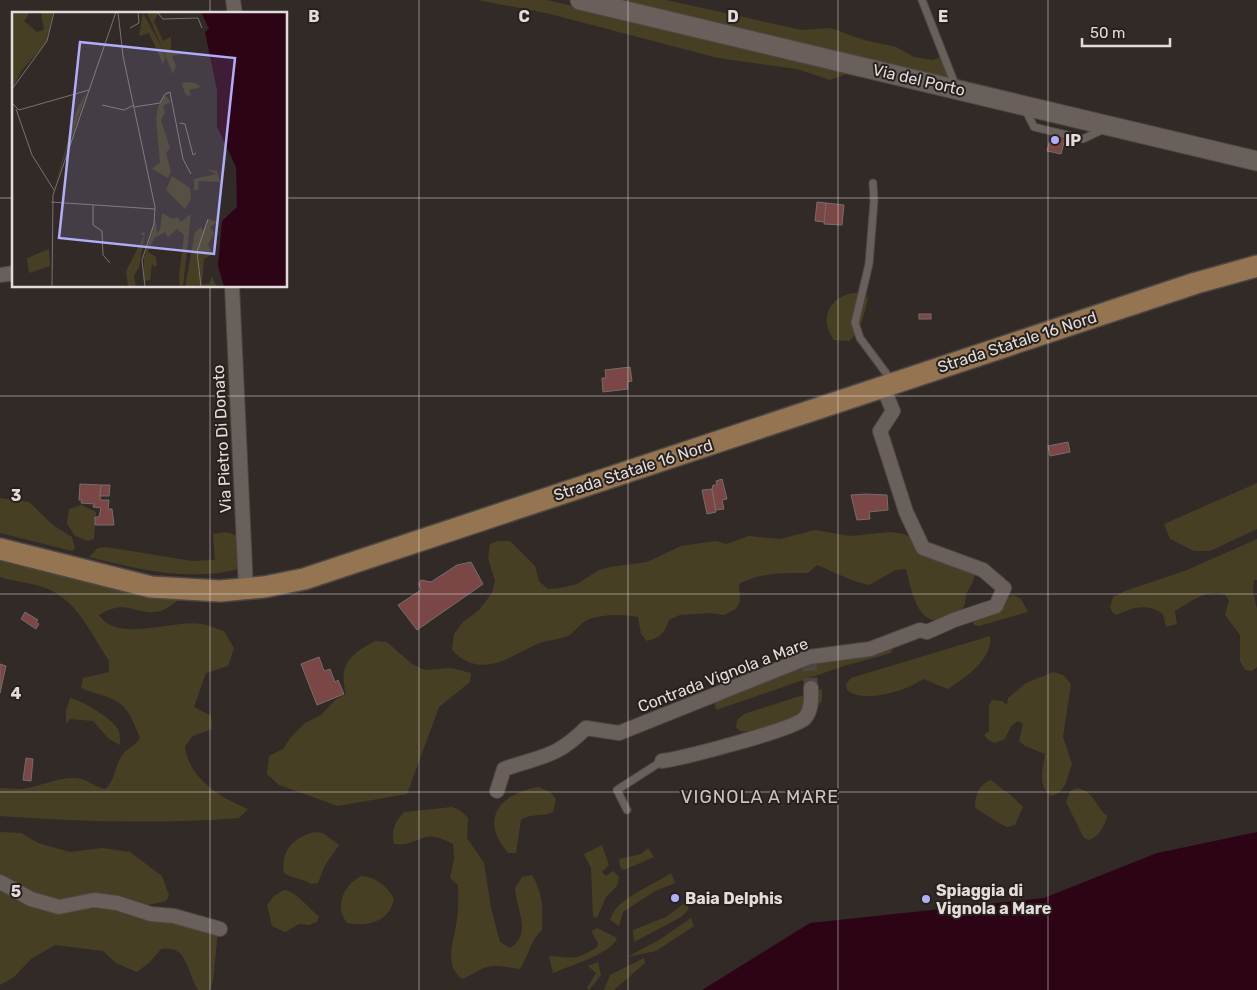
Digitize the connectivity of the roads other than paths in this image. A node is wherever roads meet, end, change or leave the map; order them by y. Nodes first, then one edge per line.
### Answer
1 (580, 0) edge
2 (922, 0) edge
3 (957, 89) junction
4 (1257, 161) edge
5 (872, 183) dead end
6 (1257, 266) edge
7 (232, 288) edge
8 (888, 385) junction
9 (0, 549) edge
10 (246, 589) junction
11 (811, 688) tunnel mouth
12 (662, 761) joint
13 (497, 791) dead end
14 (627, 810) dead end
15 (0, 882) edge
16 (220, 929) dead end

1 - 3 street, Via del Porto
2 - 3 lane
3 - 4 street, Via del Porto
5 - 8 lane
6 - 8 main road, Strada Statale 16 Nord
7 - 10 street, Via Pietro Di Donato
8 - 10 main road, Strada Statale 16 Nord
8 - 13 street, Contrada Vignola a Mare
9 - 10 main road, Strada Statale 16 Nord
11 - 12 street
12 - 14 lane
15 - 16 street

